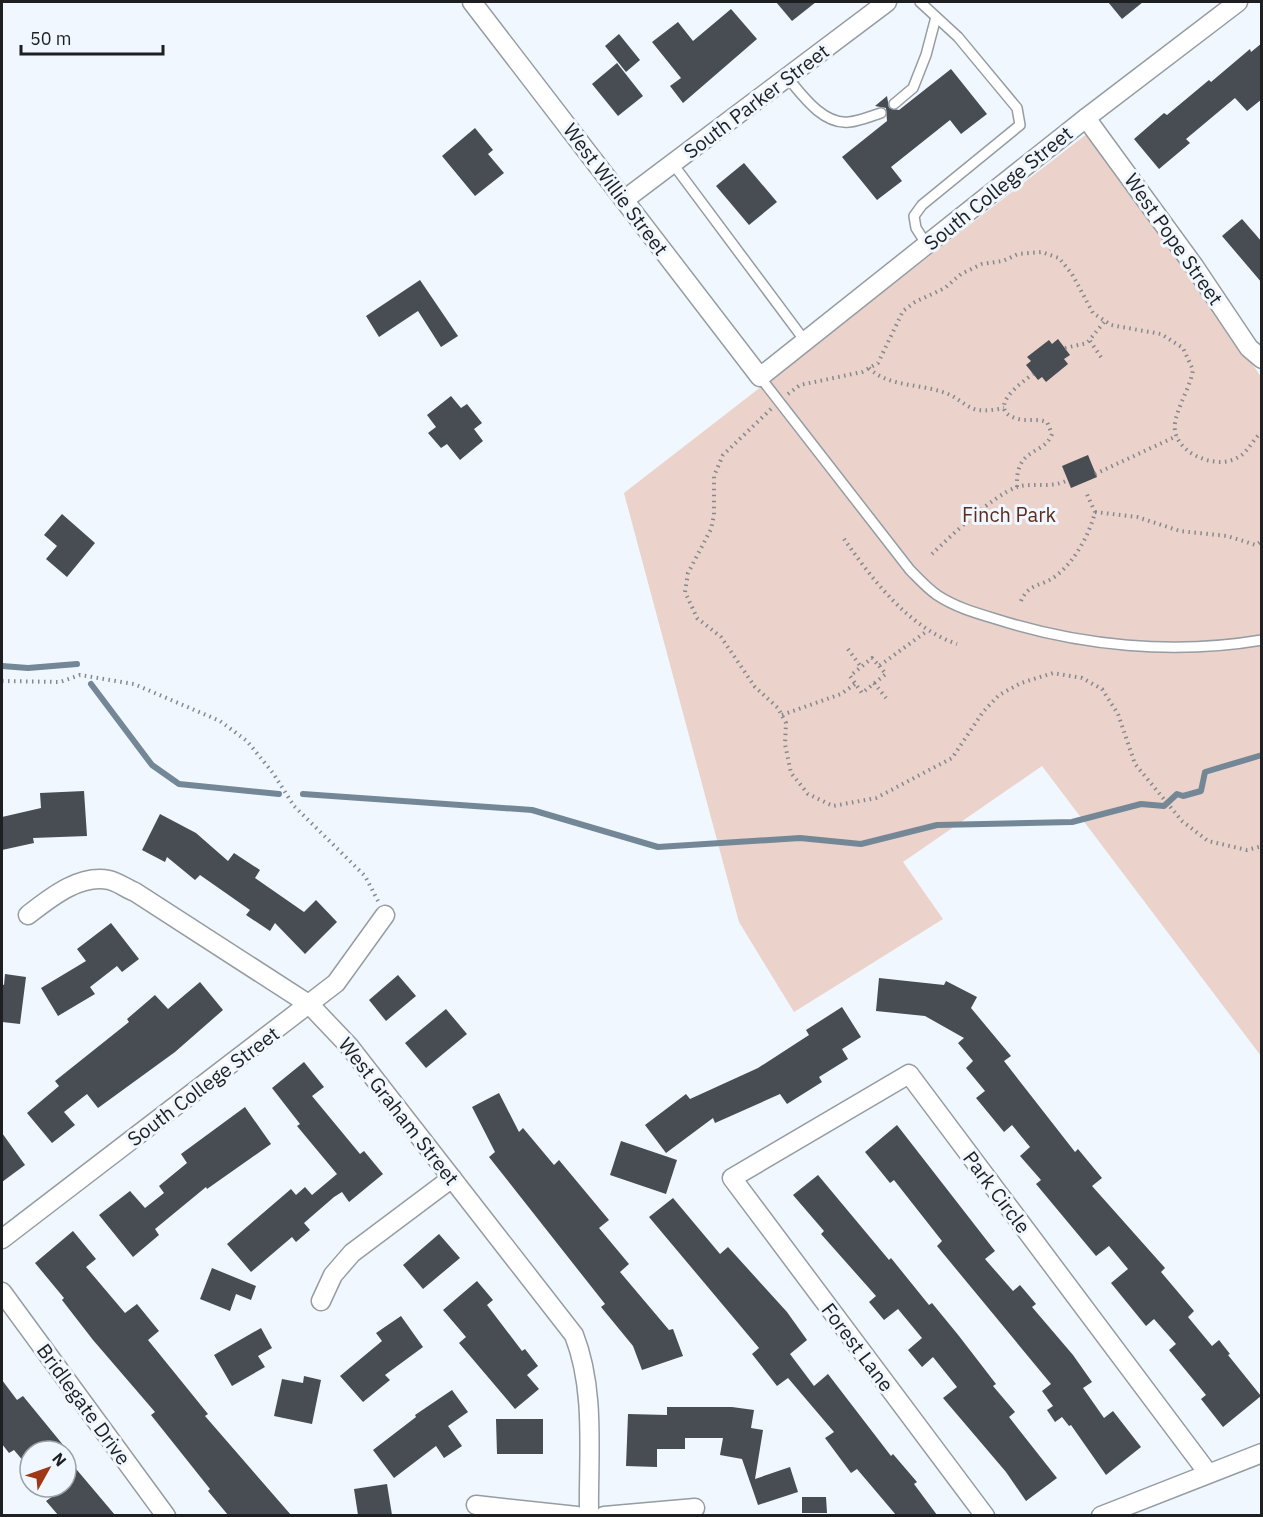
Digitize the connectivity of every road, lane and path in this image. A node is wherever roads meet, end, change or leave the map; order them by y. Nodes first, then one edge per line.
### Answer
1 (472, 2) edge
2 (887, 2) edge
3 (920, 2) edge
4 (1238, 2) edge
5 (936, 18) junction
6 (787, 77) junction
7 (894, 104) dead end
8 (881, 113) dead end
9 (1086, 118) junction
10 (673, 164) junction
11 (624, 200) junction
12 (927, 245) junction
13 (1105, 321) junction
14 (1090, 341) junction
15 (805, 342) junction
16 (1065, 348) dead end
17 (1262, 358) edge
18 (1103, 360) dead end
19 (869, 368) junction
20 (1033, 374) dead end
21 (760, 377) junction
22 (787, 395) dead end
23 (1004, 408) junction
24 (766, 413) dead end
25 (1262, 432) edge
26 (1177, 436) junction
27 (1095, 474) dead end
28 (1068, 480) dead end
29 (1017, 487) junction
30 (1086, 492) dead end
31 (1095, 512) junction
32 (844, 539) dead end
33 (1262, 541) edge
34 (932, 554) dead end
35 (1021, 601) dead end
36 (927, 631) junction
37 (1262, 640) edge
38 (957, 644) dead end
39 (848, 649) dead end
40 (879, 666) junction
41 (861, 667) junction
42 (2, 681) edge
43 (874, 683) junction
44 (855, 684) junction
45 (886, 698) dead end
46 (782, 715) junction
47 (1262, 846) edge
48 (28, 915) dead end
49 (385, 915) joint
50 (310, 1005) junction
51 (732, 1178) joint
52 (452, 1179) junction
53 (2, 1239) edge
54 (2, 1292) edge
55 (321, 1301) dead end
56 (1262, 1453) edge
57 (1208, 1473) junction
58 (476, 1505) dead end
59 (694, 1508) dead end
60 (166, 1515) edge
61 (577, 1515) edge
62 (589, 1515) edge
63 (604, 1515) edge
64 (985, 1515) edge
65 (1101, 1515) edge

1 - 11 street, West Willie Street
2 - 6 street, South Parker Street
3 - 5 lane
4 - 9 street, South College Street
5 - 7 lane
5 - 12 lane
6 - 8 lane
6 - 10 street, South Parker Street
9 - 12 street, South College Street
9 - 17 street, West Pope Street
10 - 11 street, South Parker Street
10 - 15 lane
11 - 21 street, West Willie Street
12 - 15 street, South College Street
13 - 14 path
13 - 19 path
13 - 26 path
14 - 16 path
14 - 18 path
15 - 21 street, South College Street
19 - 22 path
19 - 23 path
20 - 23 path
21 - 37 lane
23 - 29 path
24 - 46 path
25 - 26 path
26 - 27 path
28 - 29 path
29 - 34 path
30 - 31 path
31 - 33 path
31 - 35 path
32 - 36 path
36 - 38 path
36 - 40 path
39 - 41 path
40 - 41 path
40 - 43 path
41 - 44 path
42 - 49 path
43 - 44 path
43 - 45 path
44 - 46 path
46 - 47 path
48 - 50 street, West Graham Street
49 - 50 street, South College Street
50 - 52 street, West Graham Street
50 - 53 street, South College Street
51 - 57 street, Park Circle
51 - 64 street, Forest Lane
52 - 55 street
52 - 62 street, West Graham Street
54 - 60 street, Bridlegate Drive
56 - 57 street
57 - 65 street
58 - 61 street
59 - 63 street

